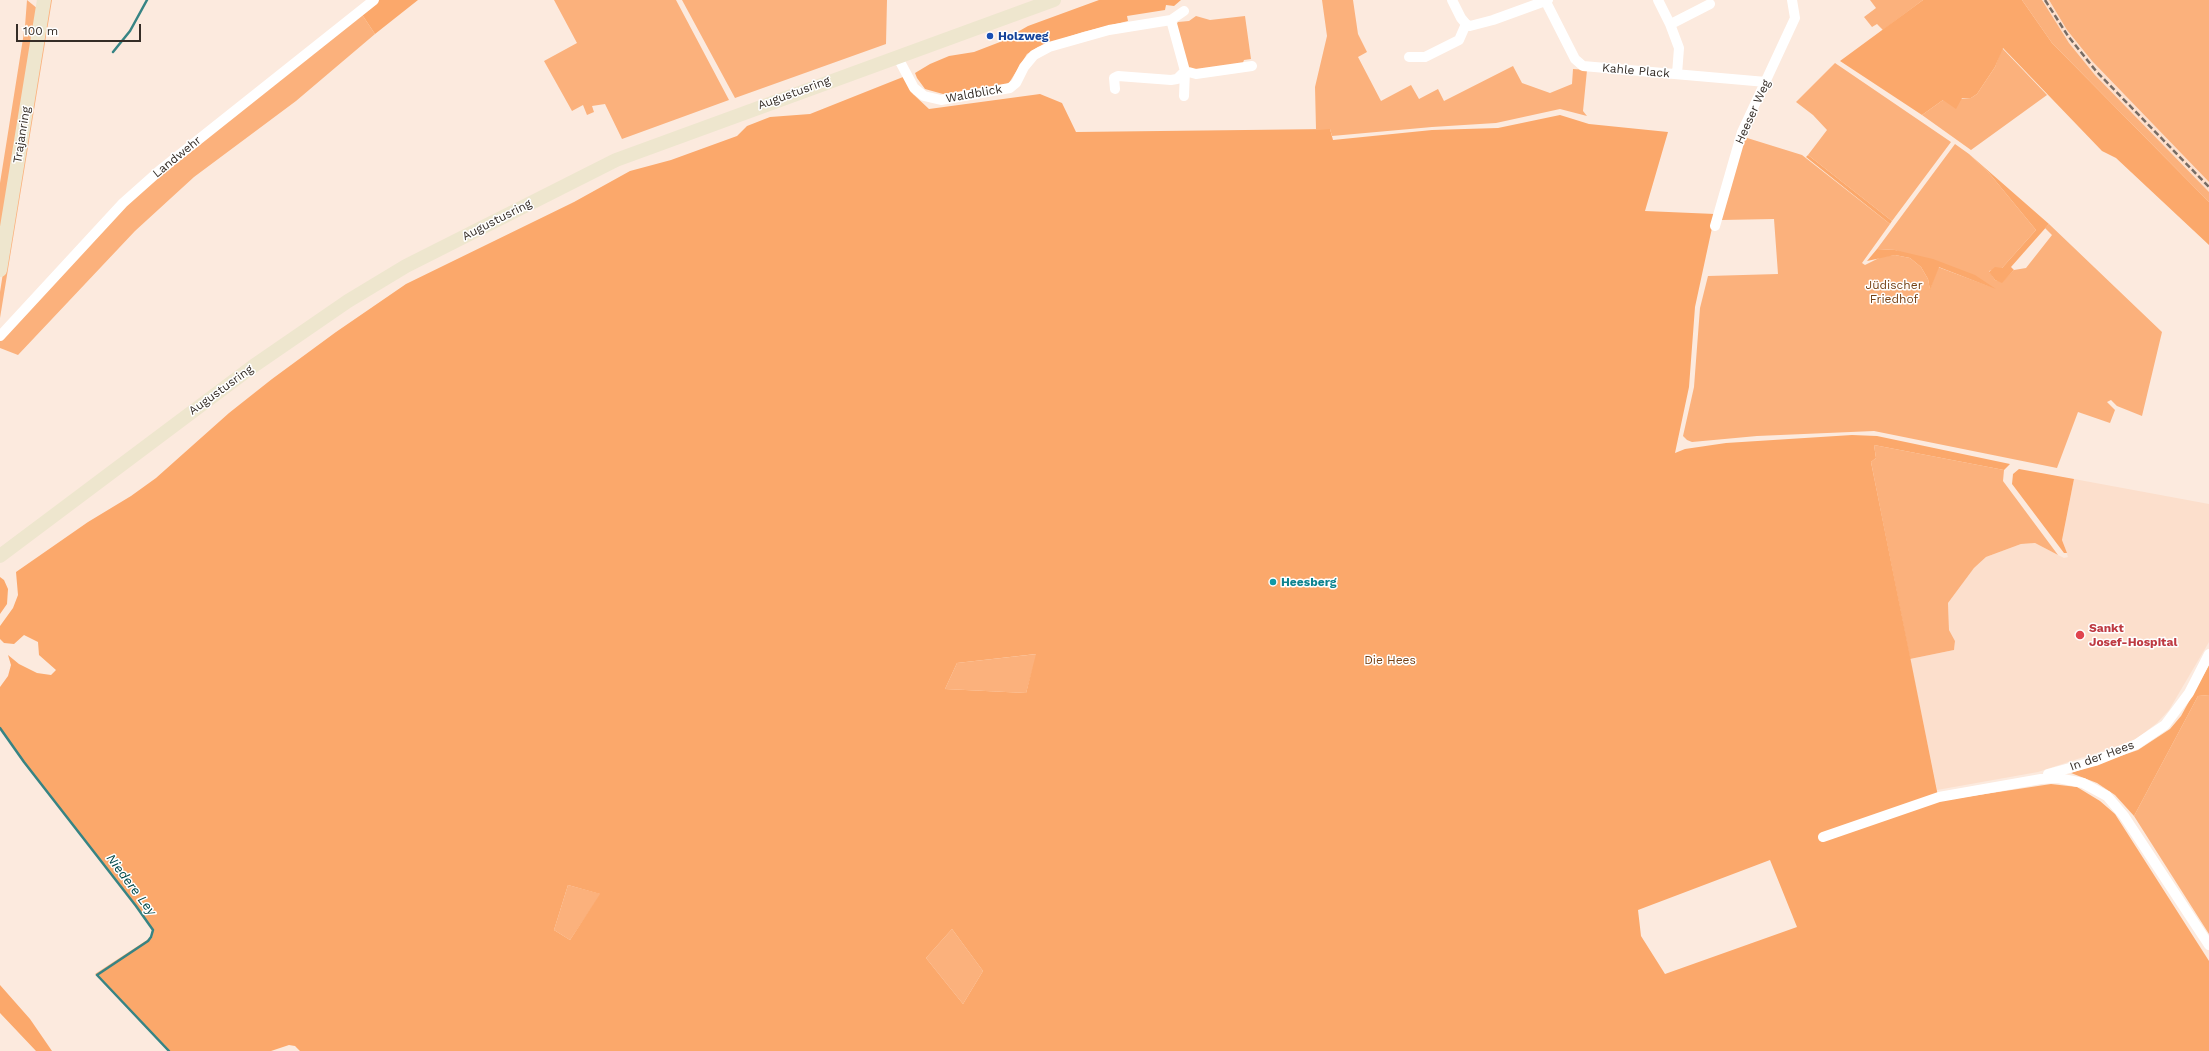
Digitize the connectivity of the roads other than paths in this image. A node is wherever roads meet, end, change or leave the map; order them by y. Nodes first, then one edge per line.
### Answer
1 (44, 0) edge
2 (374, 0) edge
3 (1054, 0) edge
4 (1452, 0) edge
5 (1658, 0) edge
6 (1792, 0) edge
7 (1546, 1) edge
8 (1710, 4) dead end
9 (1184, 11) dead end
10 (1171, 20) junction
11 (1466, 24) junction
12 (1671, 24) junction
13 (897, 56) junction
14 (1409, 57) dead end
15 (1252, 66) dead end
16 (1185, 71) junction
17 (1677, 74) junction
18 (1766, 82) junction
19 (1115, 89) dead end
20 (1184, 96) dead end
21 (1715, 226) dead end
22 (0, 270) edge
23 (0, 336) edge
24 (0, 556) edge
25 (2209, 654) edge
26 (2023, 781) junction
27 (1823, 837) dead end
28 (2209, 945) edge

1 - 22 main road, Trajanring
2 - 23 street, Landwehr
3 - 13 main road, Augustusring
4 - 11 street
5 - 12 street
6 - 18 street, Heeser Weg
7 - 11 street
7 - 17 street, Kahle Plack
8 - 12 street
9 - 10 street, Waldblick
10 - 13 street, Waldblick
10 - 16 street
11 - 14 street
12 - 17 street
13 - 24 main road, Augustusring
15 - 16 street
16 - 19 street
16 - 20 street
17 - 18 street, Kahle Plack
18 - 21 street, Heeser Weg
25 - 26 street, In der Hees
26 - 27 street, In der Hees
26 - 28 street, In der Hees

